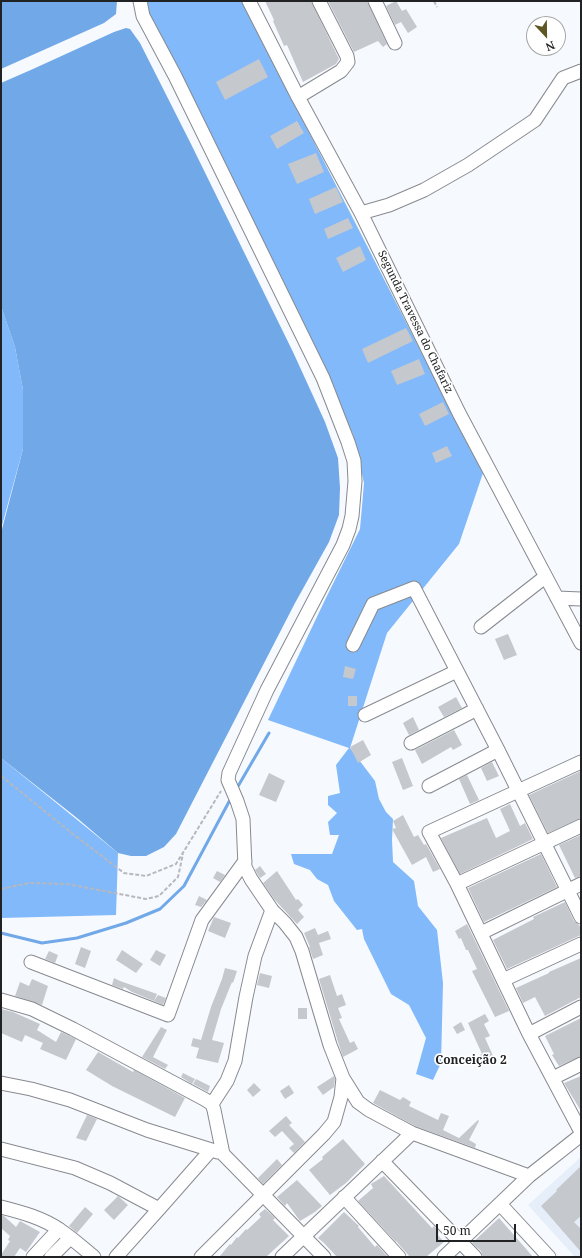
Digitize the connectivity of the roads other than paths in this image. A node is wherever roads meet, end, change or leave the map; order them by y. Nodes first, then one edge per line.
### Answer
1 (136, 1) edge
2 (140, 1) edge
3 (249, 1) edge
4 (319, 1) edge
5 (375, 1) edge
6 (143, 16) junction
7 (395, 43) dead end
8 (581, 71) edge
9 (298, 97) junction
10 (361, 213) junction
11 (545, 577) junction
12 (557, 598) junction
13 (581, 598) edge
14 (481, 627) dead end
15 (581, 643) edge
16 (353, 645) dead end
17 (457, 671) junction
18 (477, 709) junction
19 (365, 715) dead end
20 (411, 743) dead end
21 (498, 750) junction
22 (581, 762) edge
23 (429, 786) dead end
24 (517, 791) junction
25 (581, 826) edge
26 (544, 844) junction
27 (245, 861) junction
28 (457, 884) junction
29 (581, 884) edge
30 (567, 891) junction
31 (272, 910) junction
32 (581, 918) edge
33 (481, 933) junction
34 (581, 944) edge
35 (31, 962) dead end
36 (503, 980) junction
37 (1, 1000) edge
38 (581, 1007) edge
39 (528, 1034) junction
40 (581, 1064) edge
41 (343, 1078) junction
42 (553, 1078) junction
43 (1, 1083) edge
44 (212, 1104) junction
45 (412, 1133) junction
46 (581, 1133) edge
47 (1, 1148) edge
48 (217, 1152) junction
49 (382, 1160) junction
50 (529, 1176) junction
51 (263, 1195) junction
52 (344, 1198) junction
53 (500, 1204) junction
54 (1, 1208) edge
55 (159, 1209) junction
56 (59, 1229) junction
57 (304, 1236) junction
58 (70, 1238) junction
59 (460, 1242) junction
60 (33, 1257) edge
61 (51, 1257) edge
62 (94, 1257) edge
63 (116, 1257) edge
64 (201, 1257) edge
65 (282, 1257) edge
66 (324, 1257) edge
67 (400, 1257) edge
68 (444, 1257) edge
69 (475, 1257) edge
70 (549, 1257) edge

1 - 6 street
2 - 6 street
3 - 9 street, Segunda Travessa do Chafariz
4 - 9 street
5 - 7 street
6 - 27 street
8 - 10 street
9 - 10 street, Segunda Travessa do Chafariz
10 - 11 street, Segunda Travessa do Chafariz
11 - 12 street, Segunda Travessa do Chafariz
11 - 14 street
12 - 13 street
12 - 15 street, Segunda Travessa do Chafariz
16 - 17 street
17 - 18 street
17 - 19 street
18 - 20 street
18 - 21 street
21 - 23 street
21 - 24 street
22 - 24 street
24 - 26 street
24 - 28 street
25 - 26 street
26 - 28 street
26 - 30 street
27 - 31 street
27 - 35 street
28 - 33 street
29 - 30 street
30 - 32 street
30 - 33 street
31 - 41 street
31 - 44 street
33 - 36 street
34 - 36 street
36 - 39 street
37 - 44 street
38 - 39 street
39 - 42 street
40 - 42 street
41 - 45 street
41 - 51 street
42 - 46 street
43 - 48 street
44 - 48 street
45 - 49 street
45 - 50 street
46 - 50 street
47 - 55 street
48 - 51 street
48 - 55 street
49 - 52 street
49 - 59 street
50 - 53 street
51 - 57 street
51 - 64 street
52 - 57 street
52 - 67 street
53 - 59 street
53 - 70 street
54 - 56 street
55 - 63 street
56 - 58 street
56 - 60 street
57 - 65 street
57 - 66 street
58 - 61 street
58 - 62 street
59 - 68 street
59 - 69 street

